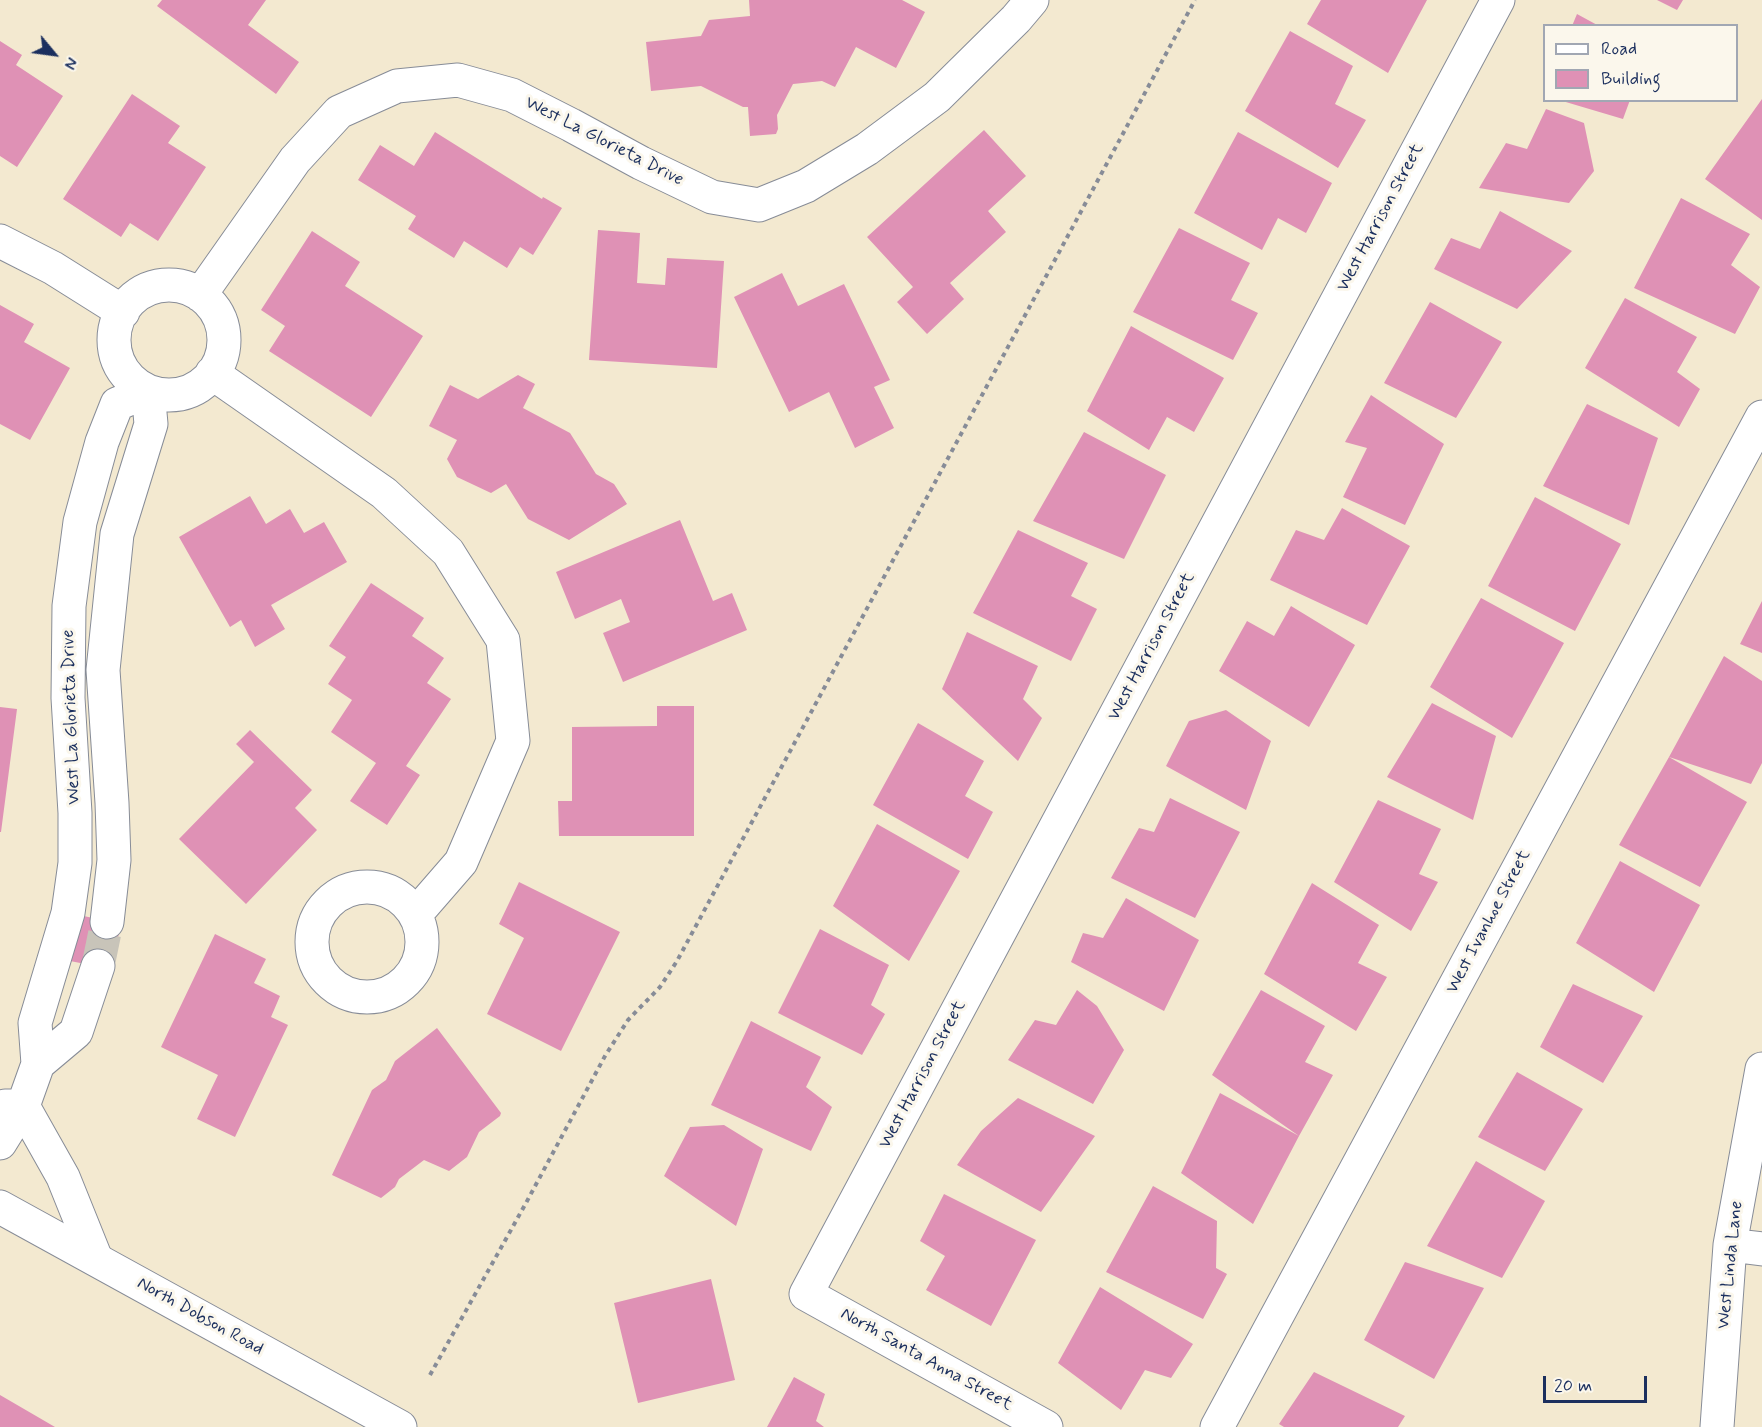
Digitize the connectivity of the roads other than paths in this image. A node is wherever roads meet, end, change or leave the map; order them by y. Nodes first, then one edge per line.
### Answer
1 (1032, 0) edge
2 (1498, 0) edge
3 (0, 241) edge
4 (200, 295) junction
5 (123, 312) junction
6 (212, 373) junction
7 (148, 391) junction
8 (1762, 417) edge
9 (416, 915) dead end
10 (107, 922) tunnel mouth
11 (98, 966) tunnel mouth
12 (38, 1064) junction
13 (1762, 1069) edge
14 (11, 1106) edge
15 (0, 1143) edge
16 (0, 1207) edge
17 (1730, 1245) junction
18 (1762, 1249) edge
19 (96, 1259) junction
20 (806, 1294) joint
21 (400, 1427) edge
22 (1046, 1427) edge
23 (1217, 1427) edge
24 (1717, 1427) edge

1 - 4 street, West La Glorieta Drive
2 - 20 street, West Harrison Street
3 - 5 street
4 - 5 street
4 - 6 street, West La Glorieta Drive
5 - 7 street
6 - 7 street, West La Glorieta Drive
6 - 9 street
7 - 10 street, West La Glorieta Drive
7 - 12 street, West La Glorieta Drive
8 - 23 street, West Ivanhoe Street
11 - 12 street
12 - 14 street, West La Glorieta Drive
13 - 17 street, West Linda Lane
14 - 15 street, West La Glorieta Drive
14 - 19 street
16 - 19 street, North Dobson Road
17 - 18 street
17 - 24 street, West Linda Lane
19 - 21 street, North Dobson Road
20 - 22 street, North Santa Anna Street

